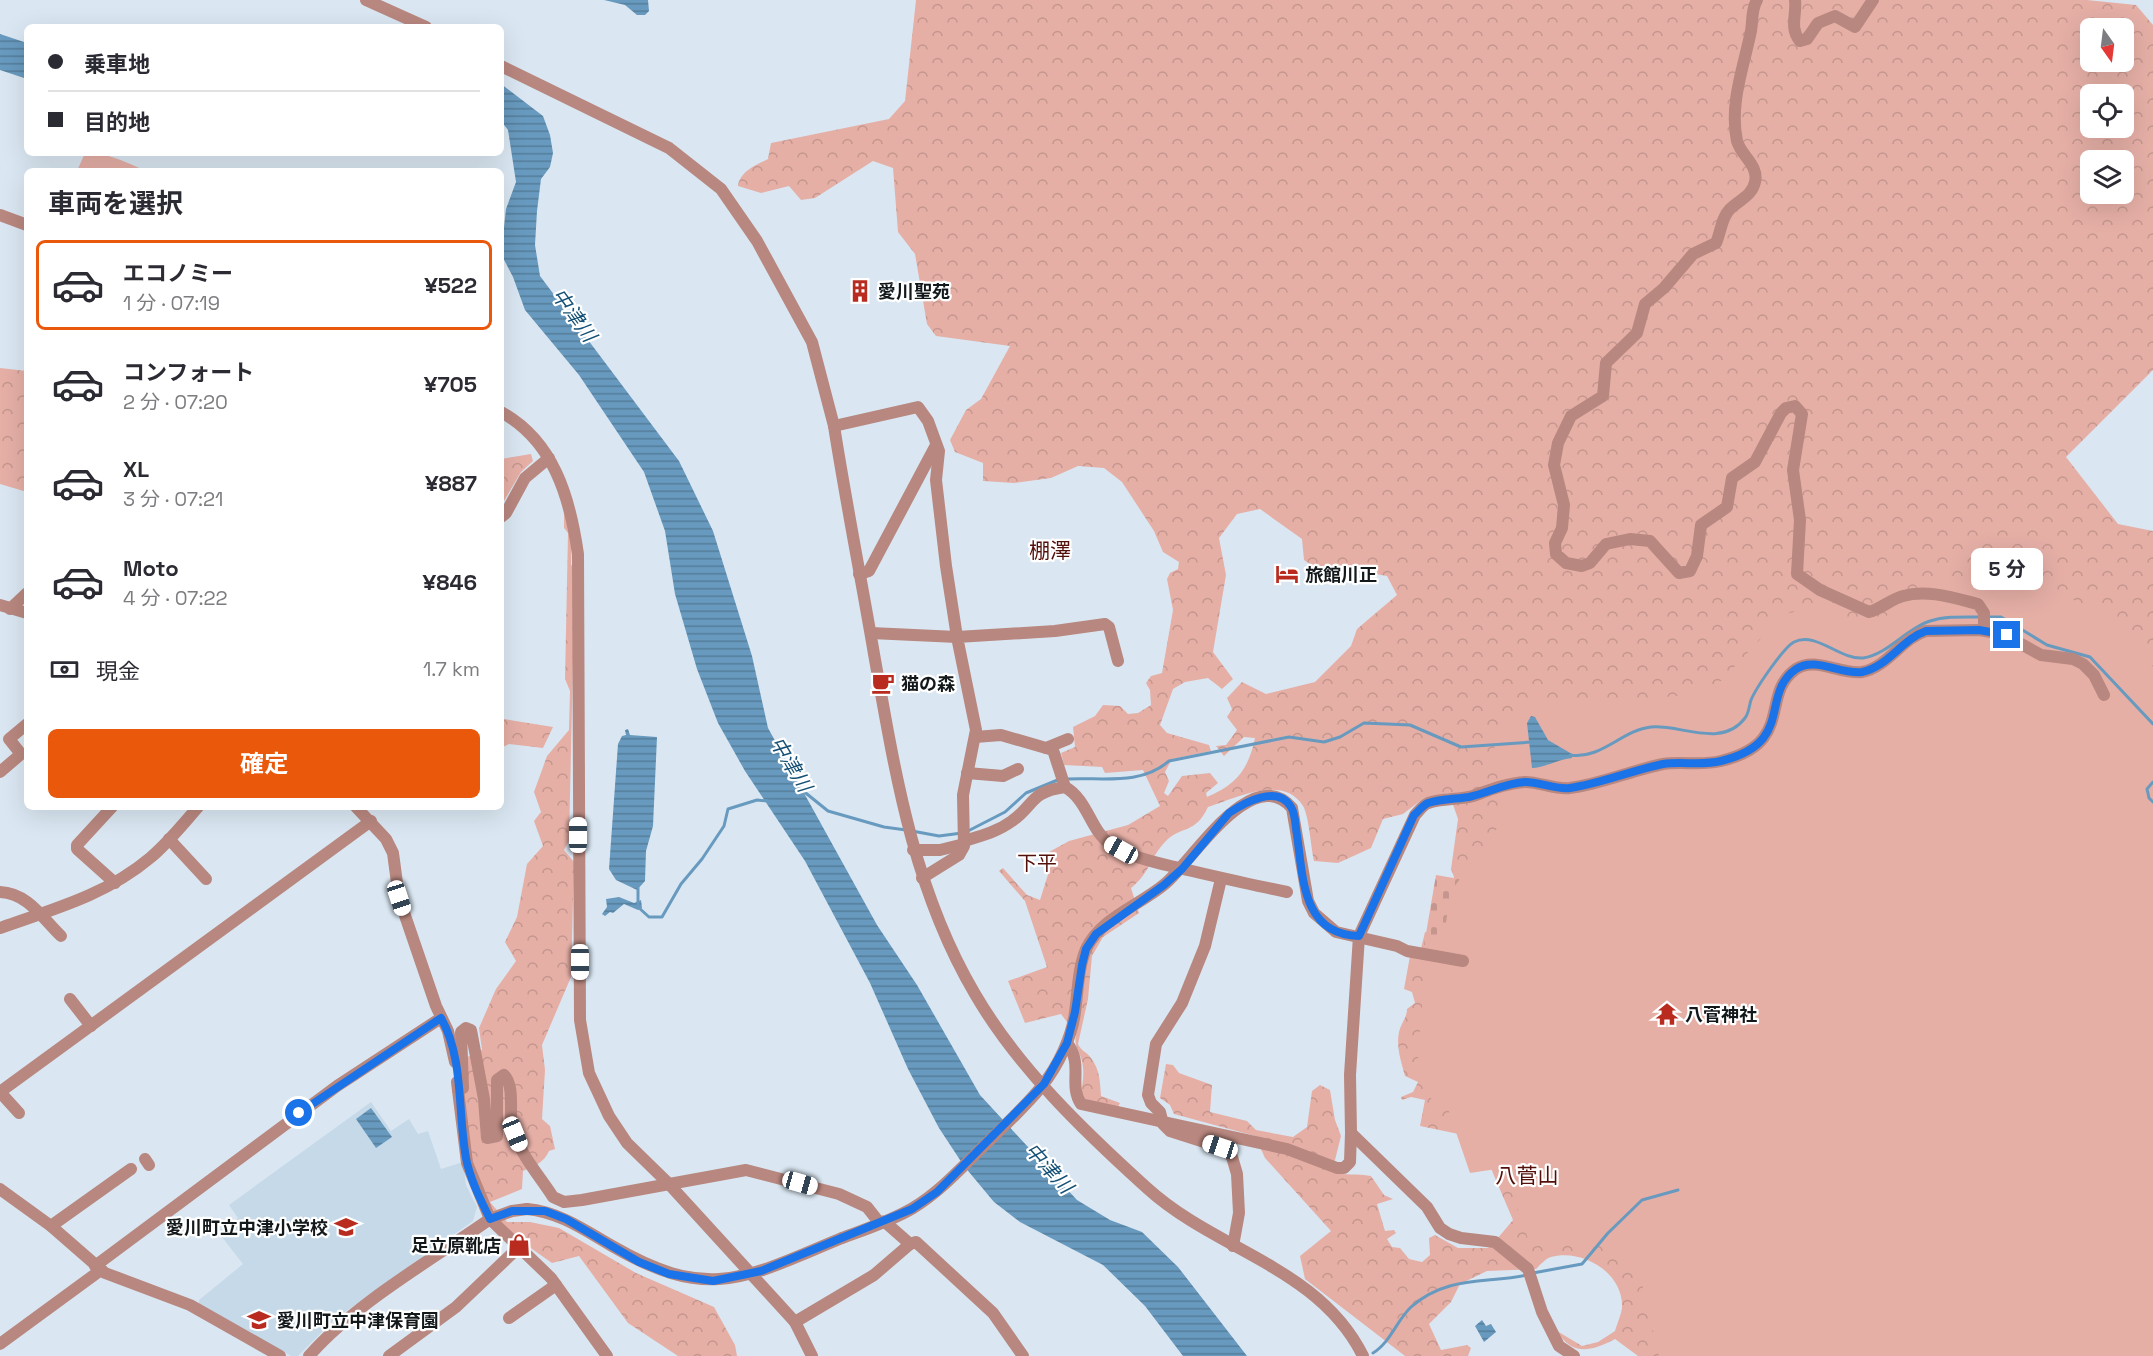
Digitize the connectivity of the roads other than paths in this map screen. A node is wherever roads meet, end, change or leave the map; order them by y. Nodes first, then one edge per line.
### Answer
1 (366, 0) edge
2 (1757, 0) edge
3 (1796, 0) edge
4 (1873, 0) edge
5 (419, 24) edge
6 (504, 67) edge
7 (0, 214) edge
8 (24, 224) edge
9 (504, 414) edge
10 (834, 426) junction
11 (936, 445) junction
12 (549, 458) junction
13 (504, 515) edge
14 (860, 574) junction
15 (24, 595) edge
16 (3, 607) edge
17 (24, 612) edge
18 (1984, 622) junction
19 (871, 633) junction
20 (957, 637) junction
21 (1118, 662) dead end
22 (2104, 694) dead end
23 (24, 727) edge
24 (975, 737) junction
25 (1068, 739) dead end
26 (1046, 748) junction
27 (1018, 769) dead end
28 (0, 772) edge
29 (967, 773) junction
30 (1063, 781) junction
31 (109, 810) edge
32 (195, 810) edge
33 (359, 810) edge
34 (371, 821) junction
35 (169, 839) junction
36 (964, 841) junction
37 (913, 850) junction
38 (1182, 869) junction
39 (922, 878) junction
40 (206, 879) dead end
41 (1221, 879) junction
42 (115, 883) junction
43 (0, 892) edge
44 (1287, 892) dead end
45 (41, 913) junction
46 (0, 928) edge
47 (61, 936) dead end
48 (1359, 936) junction
49 (1463, 961) dead end
50 (70, 999) dead end
51 (441, 1018) junction
52 (90, 1026) junction
53 (1067, 1043) junction
54 (1040, 1089) junction
55 (458, 1090) junction
56 (19, 1113) dead end
57 (1163, 1124) junction
58 (1351, 1133) junction
59 (131, 1169) dead end
60 (668, 1183) junction
61 (0, 1189) edge
62 (490, 1219) junction
63 (885, 1222) junction
64 (51, 1226) junction
65 (910, 1244) junction
66 (1233, 1245) junction
67 (518, 1248) junction
68 (98, 1268) junction
69 (556, 1285) junction
70 (515, 1317) dead end
71 (795, 1322) junction
72 (0, 1344) edge
73 (280, 1356) edge
74 (309, 1356) edge
75 (389, 1356) edge
76 (607, 1356) edge
77 (812, 1356) edge
78 (1023, 1356) edge
79 (1363, 1356) edge
80 (1574, 1356) edge

1 - 5 street
2 - 18 street
3 - 4 street
6 - 10 street
7 - 8 street
9 - 12 street
10 - 11 street
10 - 14 street
11 - 14 street
11 - 20 street
12 - 13 street
12 - 60 street
14 - 19 street
15 - 16 street
16 - 17 street
18 - 22 street
18 - 48 street
19 - 20 street
19 - 37 street
20 - 21 street
20 - 24 street
23 - 28 street
24 - 26 street
24 - 29 street
25 - 26 street
26 - 30 street
27 - 29 street
29 - 36 street
30 - 36 street
30 - 38 street
31 - 42 street
32 - 35 street
33 - 34 street
34 - 51 street
34 - 52 street
35 - 40 street
35 - 42 street
36 - 37 street
36 - 39 street
37 - 39 street
38 - 41 street
38 - 48 street
38 - 53 street
39 - 54 street
41 - 44 street
41 - 57 street
42 - 45 street
43 - 45 street
45 - 46 street
45 - 47 street
48 - 49 street
48 - 58 street
50 - 52 street
51 - 55 street
51 - 68 street
52 - 56 street
53 - 54 street
53 - 57 street
54 - 63 street
54 - 66 street
55 - 60 street
55 - 62 street
57 - 58 street
57 - 66 street
58 - 80 street
59 - 64 street
60 - 63 street
60 - 71 street
61 - 64 street
62 - 63 street, bridge
62 - 67 street
62 - 74 street
63 - 65 street
64 - 68 street
65 - 71 street
65 - 78 street
66 - 79 street
67 - 69 street
67 - 75 street
68 - 72 street
68 - 73 street
69 - 70 street
69 - 76 street
71 - 77 street

